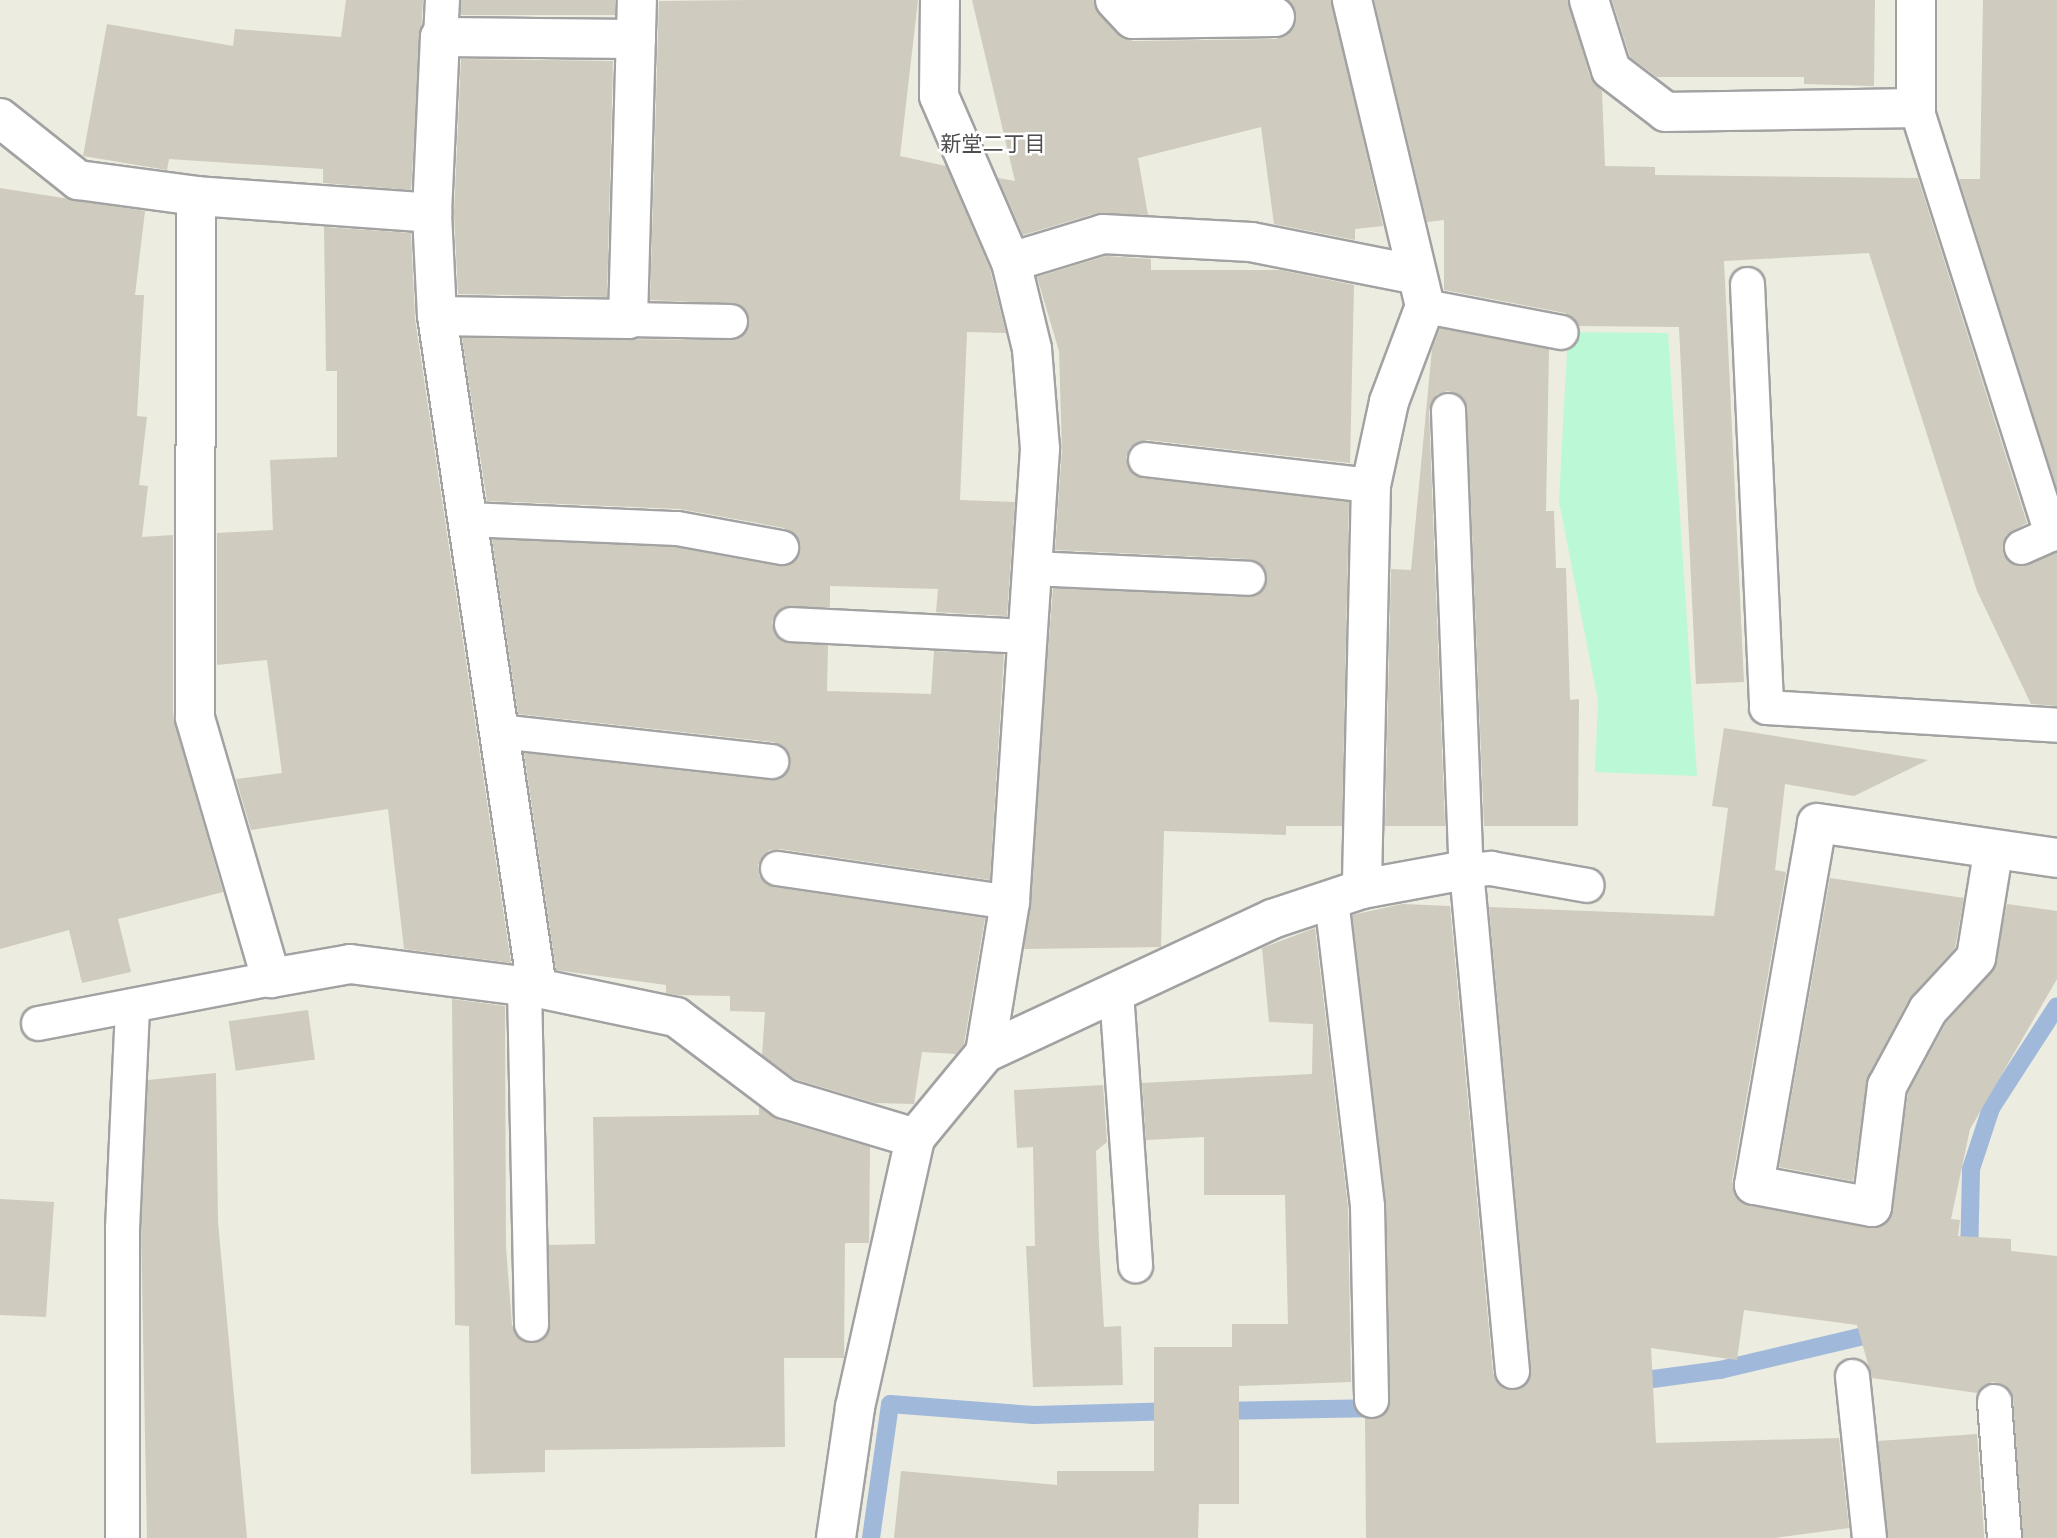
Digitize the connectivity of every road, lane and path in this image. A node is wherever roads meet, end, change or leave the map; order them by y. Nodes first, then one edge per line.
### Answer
1 (637, 0) edge
2 (940, 0) edge
3 (1115, 0) edge
4 (1352, 0) edge
5 (1589, 0) edge
6 (1916, 0) edge
7 (1275, 17) dead end
8 (441, 18) edge
9 (636, 39) junction
10 (1916, 108) junction
11 (0, 118) edge
12 (196, 196) junction
13 (432, 213) junction
14 (1011, 262) junction
15 (1747, 284) dead end
16 (1421, 290) junction
17 (437, 316) junction
18 (628, 319) junction
19 (730, 321) dead end
20 (1561, 331) dead end
21 (1448, 410) dead end
22 (1144, 459) dead end
23 (1371, 485) junction
24 (468, 519) junction
25 (2054, 532) edge
26 (781, 547) dead end
27 (2021, 547) dead end
28 (1031, 568) junction
29 (1248, 578) dead end
30 (791, 624) dead end
31 (1025, 636) junction
32 (2051, 727) edge
33 (499, 731) junction
34 (771, 761) dead end
35 (1993, 853) junction
36 (2057, 858) edge
37 (777, 868) dead end
38 (1466, 870) junction
39 (1587, 885) dead end
40 (1347, 894) junction
41 (1010, 902) junction
42 (271, 978) junction
43 (530, 987) junction
44 (1115, 992) junction
45 (132, 1005) junction
46 (38, 1023) dead end
47 (985, 1053) junction
48 (915, 1138) junction
49 (1135, 1265) dead end
50 (531, 1324) dead end
51 (1512, 1371) dead end
52 (1852, 1376) dead end
53 (1371, 1400) dead end
54 (1994, 1401) dead end
55 (122, 1538) edge
56 (836, 1538) edge
57 (1869, 1538) edge
58 (2004, 1538) edge

1 - 9 street
2 - 14 street
3 - 7 street
4 - 16 street
5 - 10 street
6 - 10 street
8 - 9 street
8 - 13 street
9 - 18 street
10 - 25 lane
11 - 12 street
12 - 13 street
12 - 42 street
13 - 17 street
14 - 16 street
14 - 28 street
15 - 32 lane
16 - 20 lane
16 - 23 street
17 - 18 street
17 - 24 street
18 - 19 lane
21 - 38 lane
22 - 23 lane
23 - 40 street
24 - 26 lane
24 - 33 street
25 - 27 lane
28 - 29 lane
28 - 31 street
30 - 31 lane
31 - 41 street
33 - 34 lane
33 - 43 street
35 - 35 street
35 - 36 street
37 - 41 lane
38 - 39 lane
38 - 40 street
38 - 51 lane
40 - 44 street
40 - 53 lane
41 - 47 street
42 - 43 street
42 - 45 lane
43 - 48 street
43 - 50 lane
44 - 47 street
44 - 49 lane
45 - 46 lane
45 - 55 lane
47 - 48 street
48 - 56 street
52 - 57 lane
54 - 58 lane

